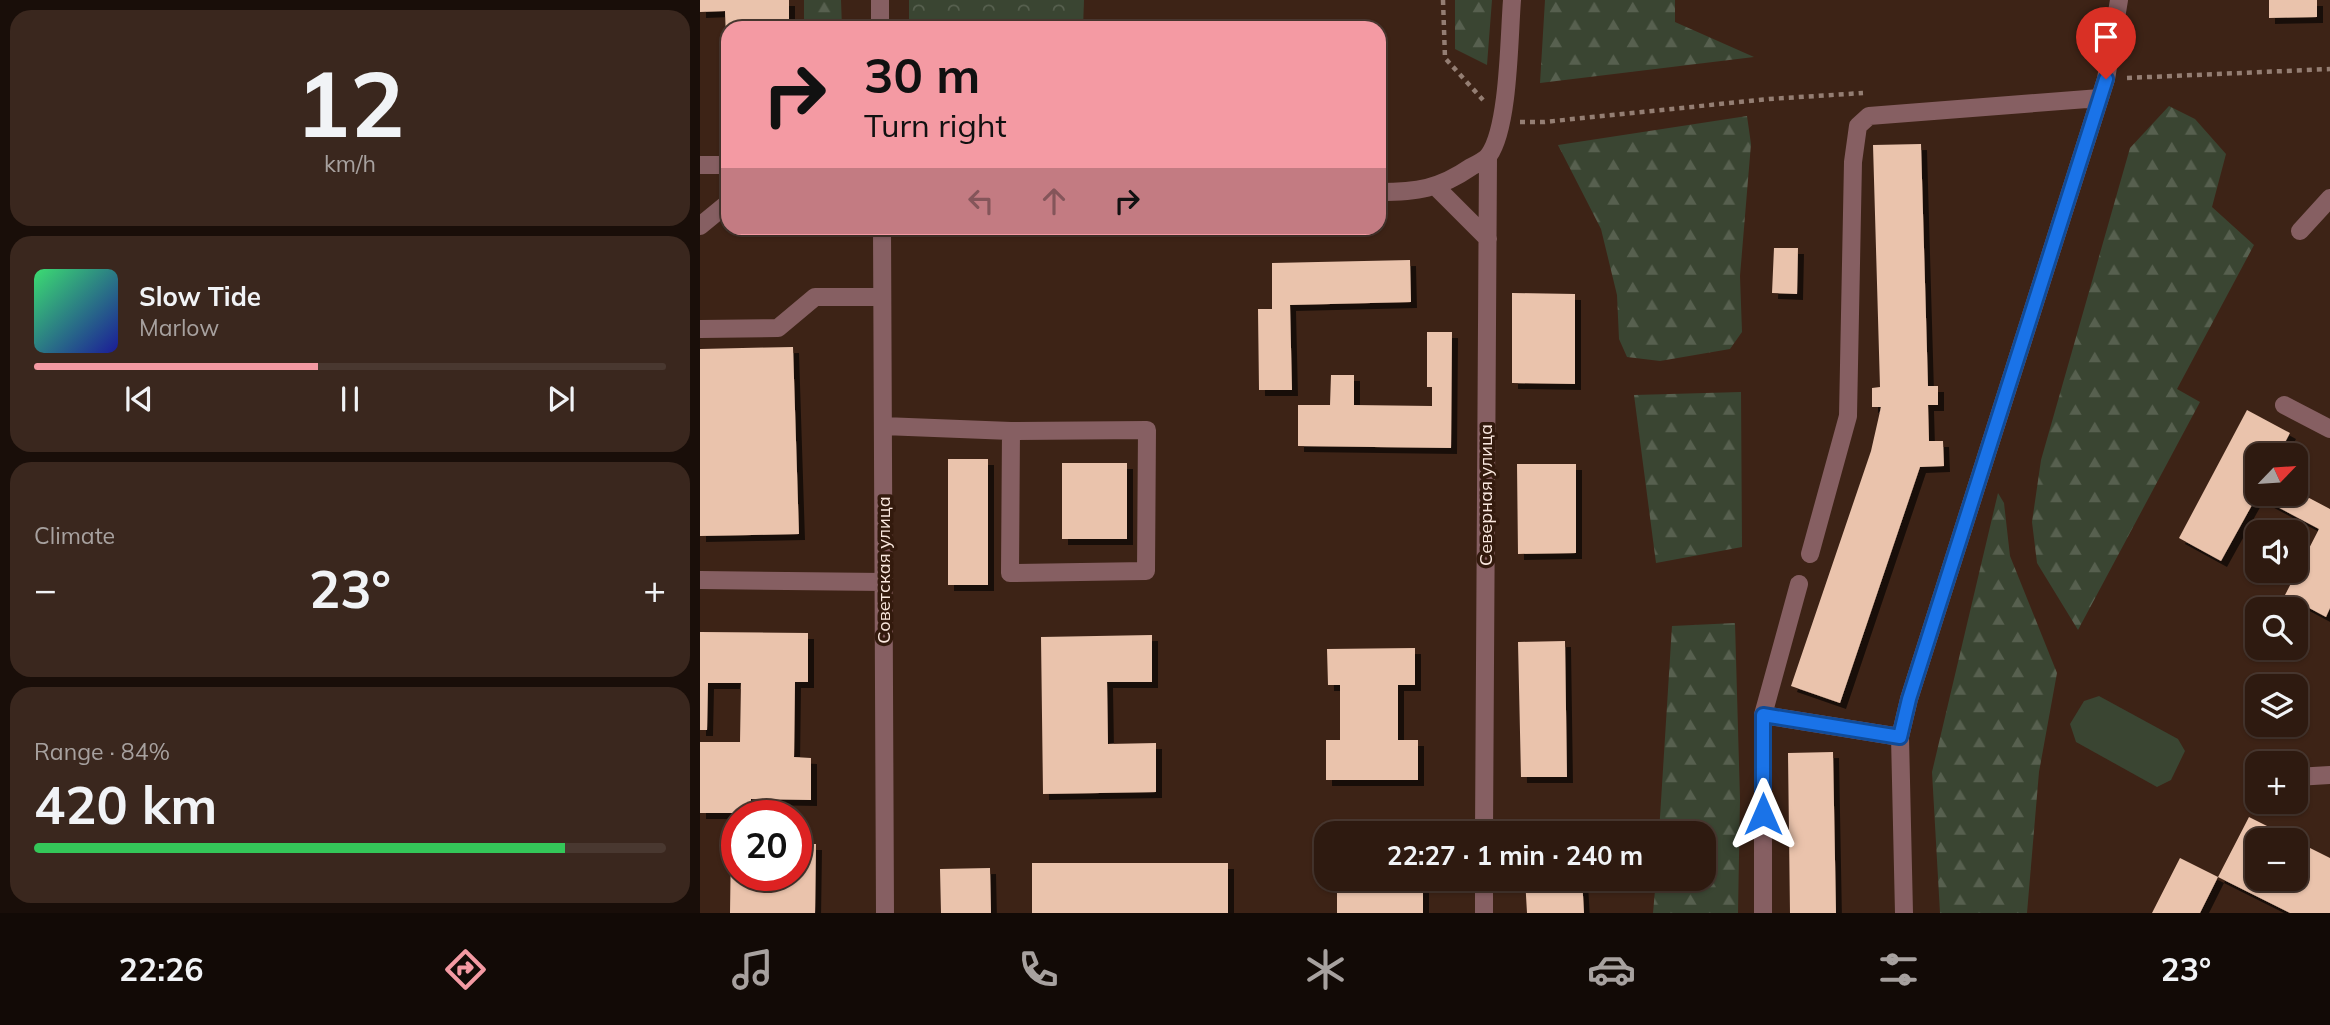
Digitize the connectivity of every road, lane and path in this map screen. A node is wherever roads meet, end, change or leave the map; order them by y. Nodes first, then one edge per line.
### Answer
1 (880, 0) edge
2 (1443, 0) edge
3 (1512, 0) edge
4 (2119, 0) edge
5 (880, 21) edge
6 (2330, 69) edge
7 (2163, 77) dead end
8 (2100, 98) junction
9 (1769, 99) dead end
10 (1503, 123) junction
11 (1488, 156) junction
12 (700, 164) edge
13 (721, 165) edge
14 (1436, 187) junction
15 (1386, 192) edge
16 (2330, 198) edge
17 (721, 210) edge
18 (700, 226) edge
19 (2300, 231) dead end
20 (882, 235) edge
21 (1488, 239) junction
22 (882, 297) junction
23 (700, 329) edge
24 (2284, 405) dead end
25 (883, 426) junction
26 (2330, 429) edge
27 (1010, 431) junction
28 (1810, 554) dead end
29 (700, 580) edge
30 (884, 582) junction
31 (1799, 584) dead end
32 (1763, 715) junction
33 (1900, 737) junction
34 (2330, 775) edge
35 (2308, 776) edge
36 (1484, 821) edge
37 (1484, 891) edge
38 (885, 913) edge
39 (1484, 913) edge
40 (1763, 913) edge
41 (1904, 913) edge

1 - 5 street
2 - 10 path
3 - 10 street
4 - 8 street
6 - 7 path
8 - 28 street
8 - 33 street
9 - 10 path
10 - 11 street
11 - 14 street
11 - 21 street, Северная улица
12 - 13 street
14 - 15 street
14 - 21 street
16 - 19 street
17 - 18 street
20 - 22 street, Советская улица
21 - 36 street, Северная улица
22 - 23 street
22 - 25 street, Советская улица
24 - 26 street
25 - 27 street
25 - 30 street, Советская улица
27 - 27 street
29 - 30 street
30 - 38 street, Советская улица
31 - 32 street
32 - 33 street
32 - 40 street
33 - 41 street
34 - 35 street
37 - 39 street

